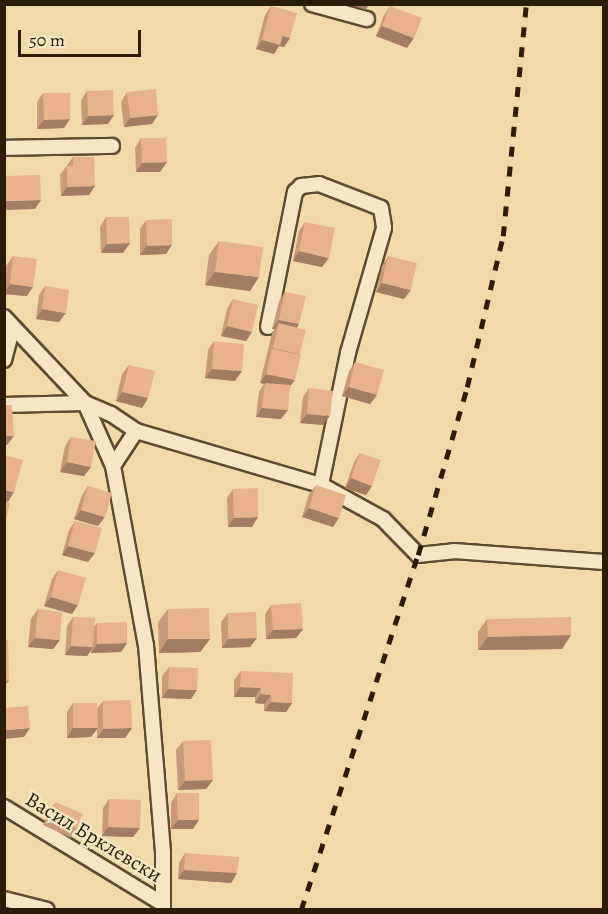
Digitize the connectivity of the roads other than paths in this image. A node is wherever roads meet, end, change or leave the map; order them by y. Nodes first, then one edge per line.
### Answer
1 (312, 4) edge
2 (367, 19) dead end
3 (112, 146) dead end
4 (4, 148) edge
5 (4, 317) edge
6 (268, 327) dead end
7 (12, 330) junction
8 (4, 360) edge
9 (85, 403) junction
10 (4, 405) edge
11 (136, 431) junction
12 (112, 466) junction
13 (321, 485) junction
14 (603, 562) edge
15 (4, 807) edge
16 (4, 899) edge
17 (162, 906) edge
18 (47, 909) edge

1 - 2 street
3 - 4 street
5 - 7 street
6 - 13 street
7 - 8 street
7 - 9 street
9 - 10 street
9 - 11 street
9 - 12 street
11 - 12 street
11 - 13 street
12 - 17 street
13 - 14 street
15 - 17 street, Васил Брклевски
16 - 18 street

